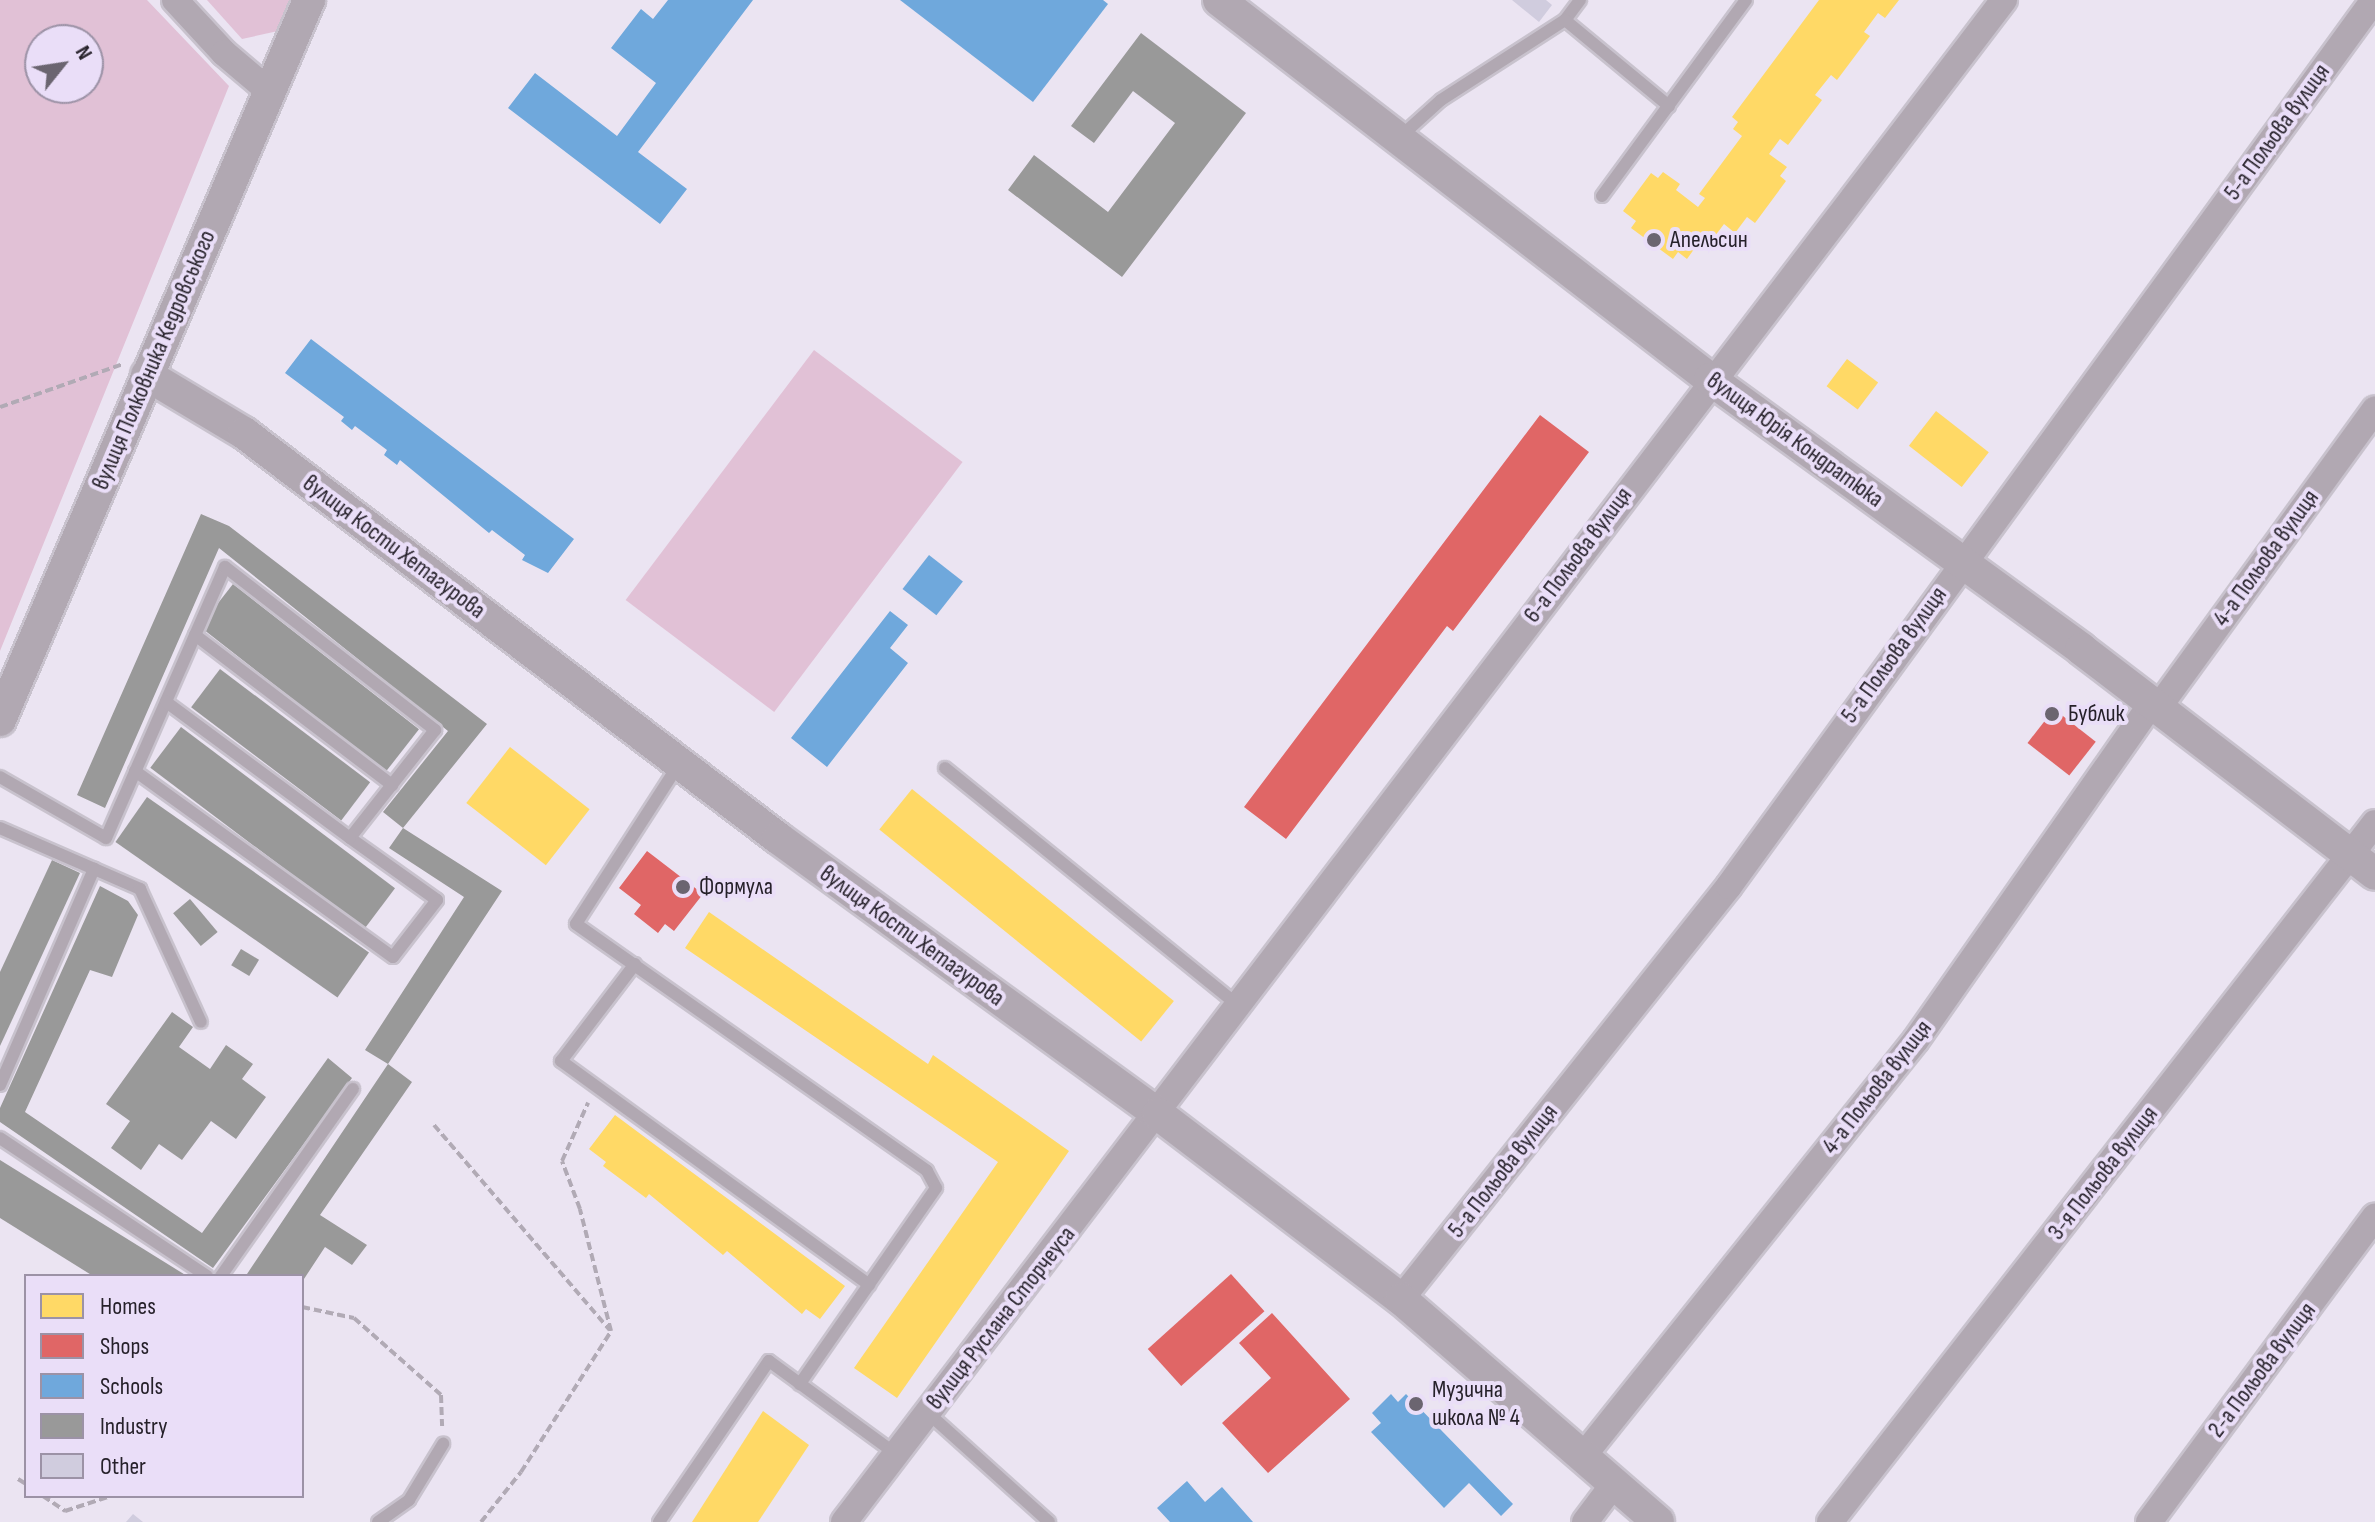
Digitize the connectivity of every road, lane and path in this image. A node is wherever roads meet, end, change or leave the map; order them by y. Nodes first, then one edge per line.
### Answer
1 (175, 0) edge
2 (309, 0) edge
3 (1219, 0) edge
4 (1580, 0) edge
5 (1746, 0) edge
6 (2004, 0) edge
7 (2374, 0) edge
8 (1565, 20) junction
9 (269, 91) junction
10 (1669, 106) junction
11 (1398, 140) junction
12 (1602, 196) dead end
13 (147, 375) junction
14 (1710, 379) junction
15 (0, 407) edge
16 (2375, 409) edge
17 (1961, 561) junction
18 (195, 635) junction
19 (166, 702) junction
20 (2154, 706) junction
21 (0, 720) edge
22 (679, 764) junction
23 (945, 768) dead end
24 (135, 771) junction
25 (0, 777) edge
26 (392, 785) junction
27 (2375, 823) edge
28 (0, 828) edge
29 (350, 838) junction
30 (2363, 864) edge
31 (94, 869) junction
32 (635, 964) junction
33 (1239, 1005) junction
34 (201, 1022) dead end
35 (0, 1085) edge
36 (596, 1086) junction
37 (353, 1089) dead end
38 (1158, 1114) junction
39 (434, 1125) dead end
40 (0, 1138) edge
41 (2375, 1217) edge
42 (204, 1274) edge
43 (222, 1274) edge
44 (869, 1285) junction
45 (1401, 1299) junction
46 (304, 1307) edge
47 (611, 1331) junction
48 (800, 1384) junction
49 (928, 1413) junction
50 (443, 1444) joint
51 (896, 1454) junction
52 (1584, 1455) junction
53 (18, 1479) dead end
54 (24, 1483) edge
55 (1613, 1485) junction
56 (46, 1498) edge
57 (105, 1498) edge
58 (378, 1522) edge
59 (481, 1522) edge
60 (659, 1522) edge
61 (844, 1522) edge
62 (1049, 1522) edge
63 (1585, 1522) edge
64 (1658, 1522) edge
65 (1830, 1522) edge
66 (2149, 1522) edge

1 - 9 street
2 - 9 street, вулиця Полковника Кедровського
3 - 11 street, вулиця Юрія Кондратюка
4 - 8 lane
5 - 10 lane
6 - 14 street, 6-а Польова вулиця
7 - 17 street, 5-а Польова вулиця
8 - 10 lane
8 - 11 lane
9 - 13 street, вулиця Полковника Кедровського
10 - 12 lane
11 - 14 street, вулиця Юрія Кондратюка
13 - 15 path
13 - 21 street, вулиця Полковника Кедровського
13 - 22 street, вулиця Кости Хетагурова
14 - 17 street, вулиця Юрія Кондратюка
14 - 33 street, 6-а Польова вулиця
16 - 20 street, 4-а Польова вулиця
17 - 20 street, вулиця Юрія Кондратюка
17 - 45 street, 5-а Польова вулиця
18 - 19 lane
18 - 26 lane
18 - 26 lane
19 - 24 lane
19 - 29 lane
20 - 30 street, вулиця Юрія Кондратюка
20 - 52 street, 4-а Польова вулиця
22 - 32 lane
22 - 38 street, вулиця Кости Хетагурова
23 - 33 lane
24 - 25 lane
24 - 29 lane
26 - 29 lane
27 - 30 street, 3-я Польова вулиця
28 - 31 lane
30 - 65 street, 3-я Польова вулиця
31 - 34 lane
31 - 35 lane
32 - 36 lane
32 - 44 lane
33 - 38 street, 6-а Польова вулиця
36 - 44 lane
36 - 47 path
37 - 43 lane
38 - 45 street, вулиця Кости Хетагурова
38 - 49 street, вулиця Руслана Сторчеуса
39 - 47 path
40 - 42 lane
41 - 66 street, 2-а Польова вулиця
44 - 48 lane
45 - 52 street, вулиця Кости Хетагурова
46 - 50 path
47 - 59 path
48 - 51 lane
48 - 60 lane
49 - 51 street, вулиця Руслана Сторчеуса
49 - 62 lane
50 - 58 lane
51 - 61 street, вулиця Руслана Сторчеуса
52 - 55 street, вулиця Кости Хетагурова
53 - 54 path
55 - 63 street
55 - 64 street, вулиця Кости Хетагурова
56 - 57 path

